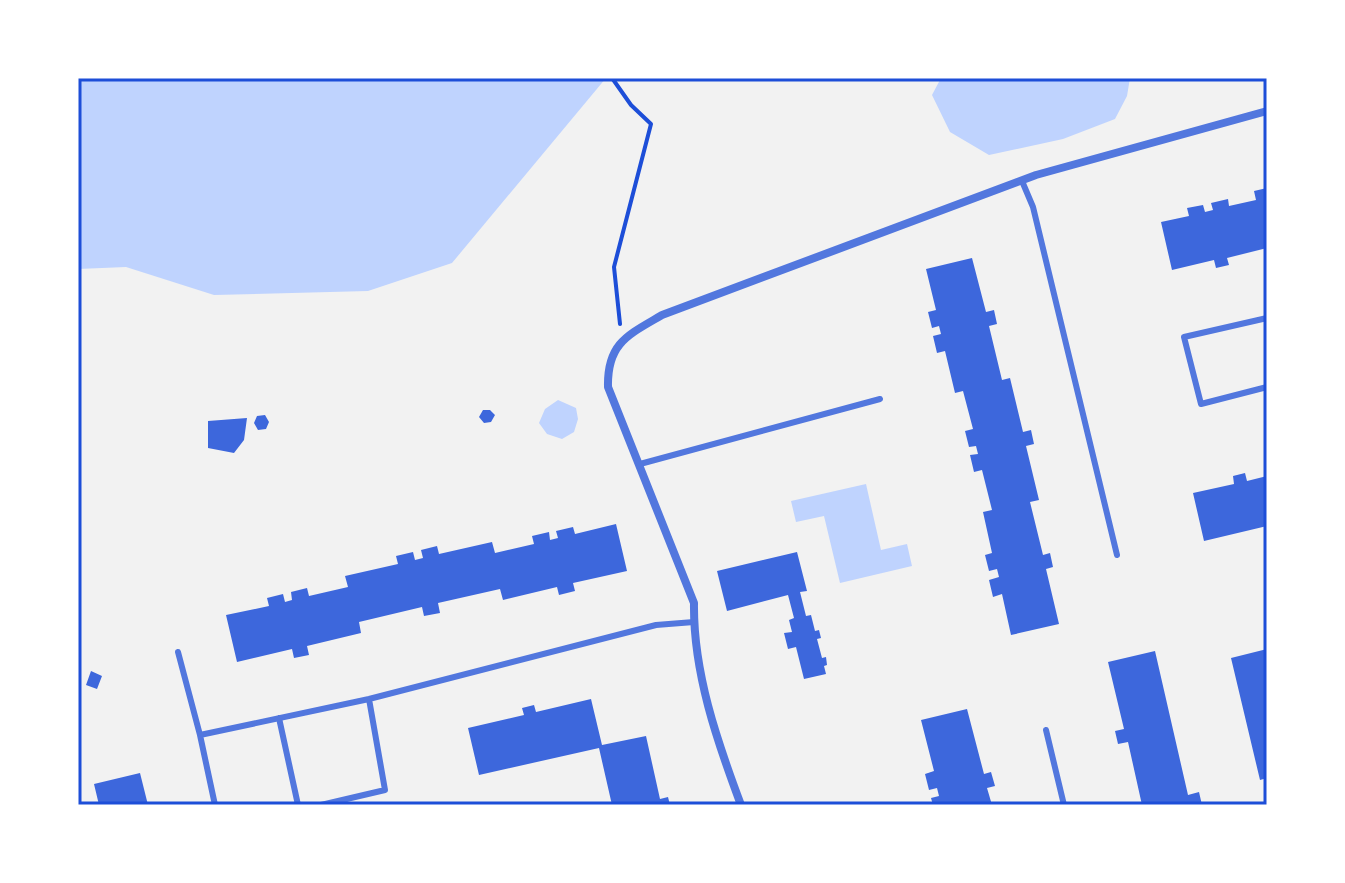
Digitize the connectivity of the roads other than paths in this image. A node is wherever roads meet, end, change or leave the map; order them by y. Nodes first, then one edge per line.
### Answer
1 (1267, 111) edge
2 (1022, 181) junction
3 (1267, 318) edge
4 (1267, 387) edge
5 (880, 399) dead end
6 (640, 464) junction
7 (1117, 555) dead end
8 (694, 622) junction
9 (178, 652) dead end
10 (369, 699) junction
11 (279, 718) junction
12 (1046, 730) dead end
13 (200, 735) junction
14 (215, 805) edge
15 (298, 805) edge
16 (321, 805) edge
17 (741, 805) edge
18 (1064, 805) edge

1 - 2 street
2 - 6 street
2 - 7 lane
3 - 4 lane
5 - 6 lane
6 - 8 street
8 - 10 lane
8 - 17 street
9 - 13 lane
10 - 11 lane
10 - 16 lane
11 - 13 lane
11 - 15 lane
12 - 18 lane
13 - 14 lane

